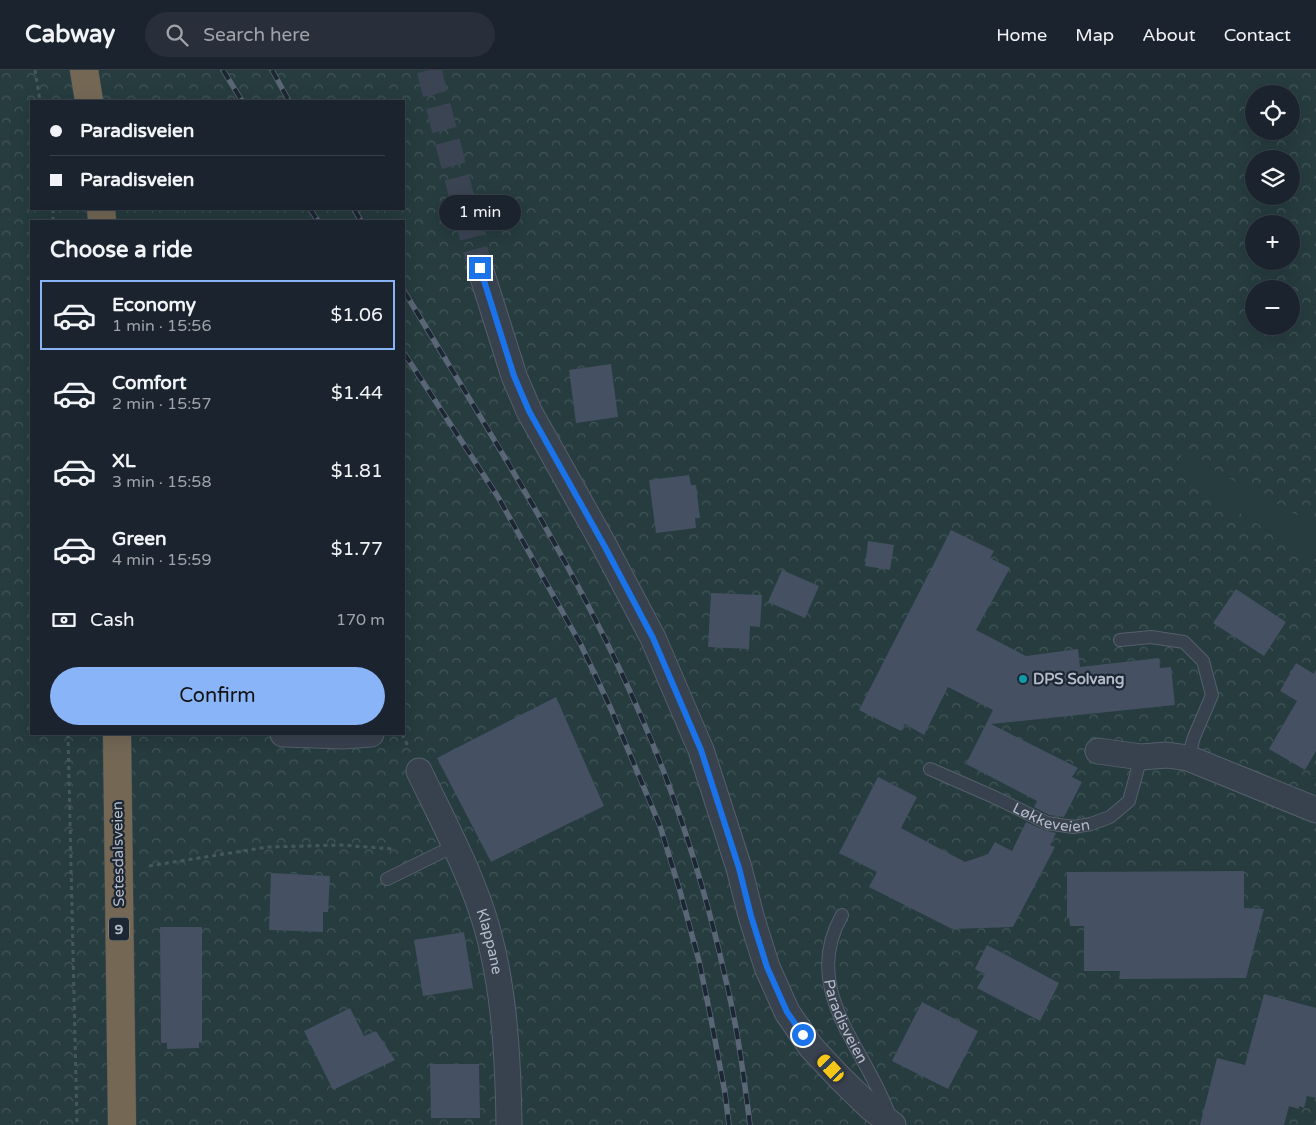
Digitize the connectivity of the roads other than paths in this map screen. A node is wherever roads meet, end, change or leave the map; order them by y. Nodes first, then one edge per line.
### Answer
1 (84, 70) edge
2 (89, 100) edge
3 (480, 268) tunnel mouth
4 (1120, 640) dead end
5 (117, 735) edge
6 (314, 735) edge
7 (357, 735) edge
8 (1098, 751) dead end
9 (1141, 757) junction
10 (1188, 758) junction
11 (930, 770) dead end
12 (419, 771) dead end
13 (1316, 810) edge
14 (454, 846) junction
15 (387, 879) dead end
16 (842, 916) dead end
17 (893, 1124) edge
18 (122, 1125) edge
19 (509, 1125) edge

1 - 2 highway
3 - 17 street, Paradisveien
4 - 10 lane
5 - 18 highway, Setesdalsveien / 9
6 - 7 street
8 - 9 street
9 - 10 street
9 - 11 lane, Løkkeveien
10 - 13 street
12 - 14 street, Klappane
14 - 15 lane
14 - 19 street, Klappane
16 - 17 lane, Paradisveien

